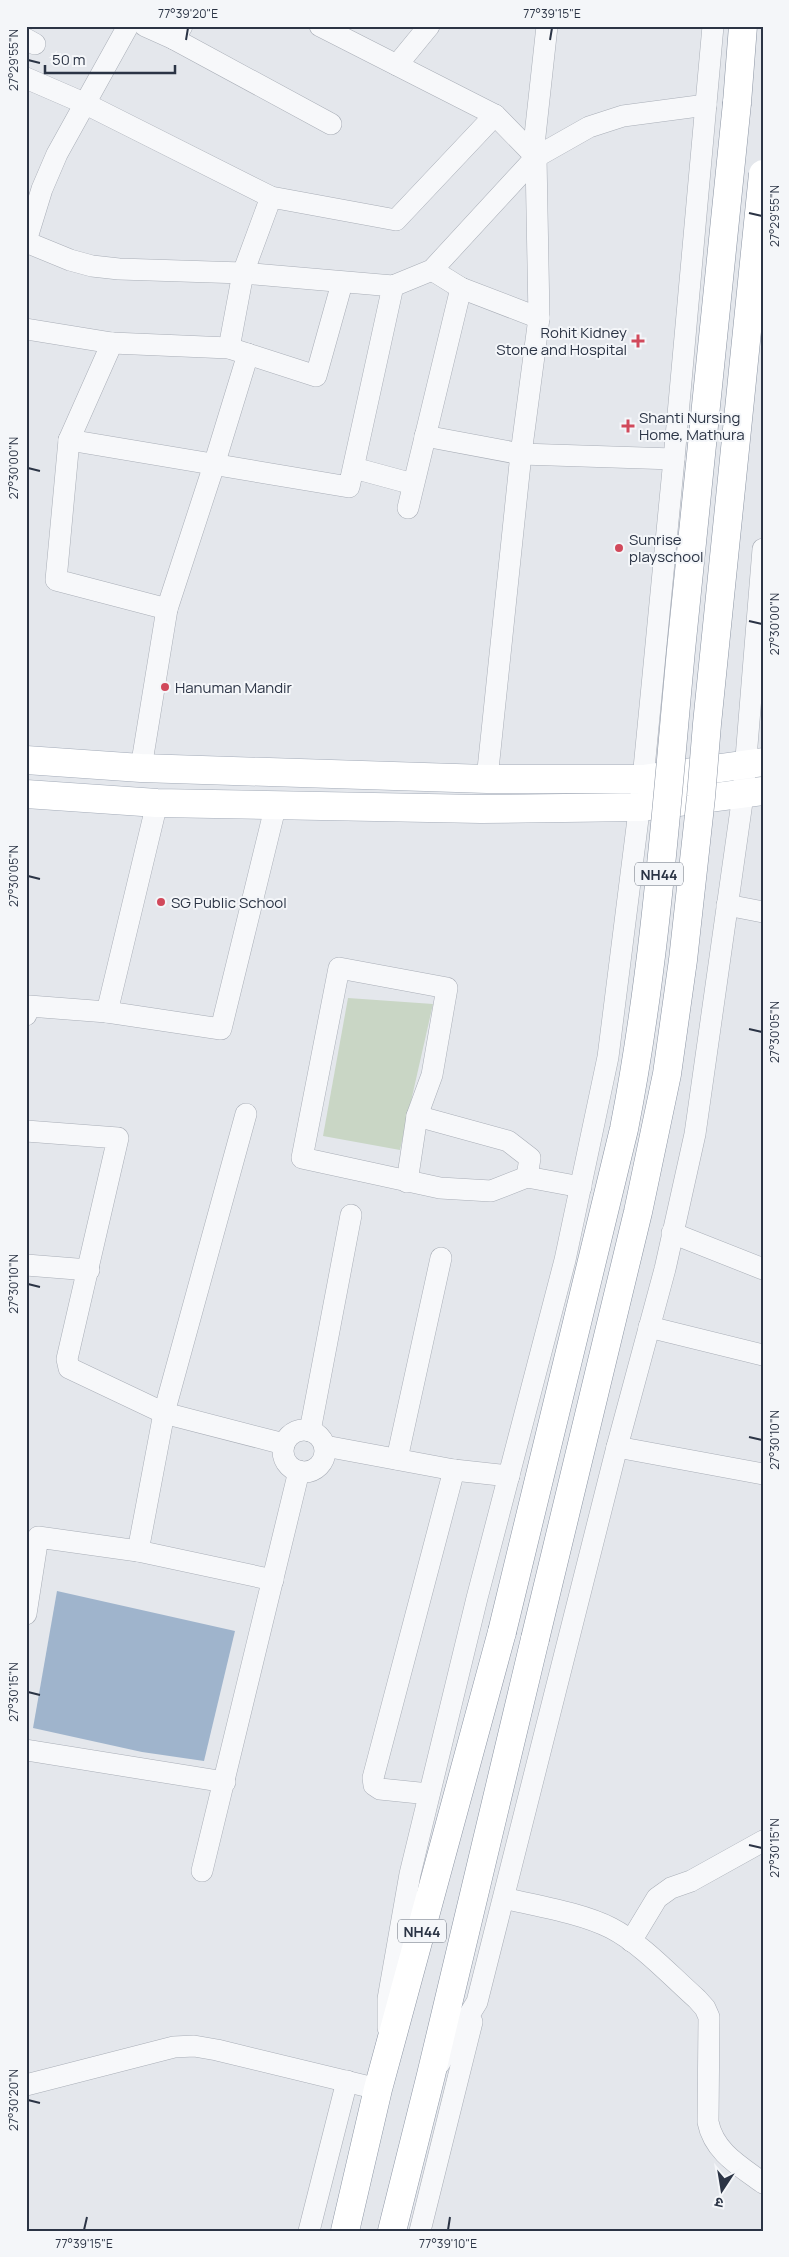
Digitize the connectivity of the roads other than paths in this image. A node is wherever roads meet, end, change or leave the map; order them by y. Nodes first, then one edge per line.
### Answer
1 (128, 26) edge
2 (145, 26) edge
3 (320, 26) edge
4 (429, 26) edge
5 (547, 26) edge
6 (713, 26) edge
7 (743, 26) edge
8 (178, 32) edge
9 (397, 66) junction
10 (26, 78) edge
11 (86, 104) junction
12 (706, 105) junction
13 (495, 115) junction
14 (331, 124) dead end
15 (534, 155) junction
16 (763, 174) edge
17 (271, 197) junction
18 (26, 242) edge
19 (432, 270) junction
20 (243, 273) junction
21 (342, 282) junction
22 (393, 286) junction
23 (461, 288) junction
24 (539, 318) junction
25 (26, 329) edge
26 (112, 343) junction
27 (238, 351) junction
28 (425, 436) junction
29 (69, 440) junction
30 (521, 454) junction
31 (674, 459) junction
32 (214, 465) junction
33 (354, 468) junction
34 (413, 484) junction
35 (408, 508) dead end
36 (763, 548) edge
37 (167, 609) junction
38 (26, 760) edge
39 (753, 764) edge
40 (141, 768) junction
41 (487, 779) junction
42 (643, 780) junction
43 (753, 793) edge
44 (26, 794) edge
45 (157, 802) junction
46 (276, 804) junction
47 (640, 807) junction
48 (727, 905) junction
49 (763, 912) edge
50 (107, 1012) junction
51 (26, 1015) edge
52 (246, 1114) dead end
53 (417, 1116) junction
54 (26, 1131) edge
55 (527, 1177) junction
56 (407, 1182) junction
57 (581, 1187) junction
58 (351, 1215) dead end
59 (672, 1234) junction
60 (441, 1258) dead end
61 (26, 1265) edge
62 (763, 1269) edge
63 (89, 1270) junction
64 (649, 1327) junction
65 (763, 1355) edge
66 (164, 1413) junction
67 (310, 1430) junction
68 (284, 1444) junction
69 (325, 1446) junction
70 (617, 1447) junction
71 (397, 1459) junction
72 (454, 1470) junction
73 (299, 1471) junction
74 (763, 1474) edge
75 (509, 1476) junction
76 (32, 1536) edge
77 (138, 1551) junction
78 (273, 1580) junction
79 (26, 1614) edge
80 (26, 1750) edge
81 (225, 1782) junction
82 (429, 1794) junction
83 (763, 1841) edge
84 (202, 1871) dead end
85 (504, 1898) junction
86 (631, 1940) junction
87 (477, 2002) junction
88 (388, 2058) junction
89 (431, 2075) junction
90 (347, 2081) junction
91 (26, 2085) edge
92 (378, 2089) junction
93 (763, 2183) edge
94 (309, 2231) edge
95 (344, 2231) edge
96 (392, 2231) edge
97 (420, 2231) edge

1 - 11 street
2 - 8 street
3 - 9 street
4 - 9 street
5 - 15 street
6 - 12 street
7 - 88 main road, NH44, bridge
8 - 14 street
9 - 13 street
10 - 11 street
11 - 17 street
11 - 18 street
12 - 15 street
12 - 31 street
13 - 15 street
13 - 17 street
15 - 19 street
15 - 24 street
16 - 89 main road, NH44, bridge
17 - 20 street
18 - 20 street
19 - 22 street
19 - 23 street
20 - 21 street
20 - 27 street
21 - 22 street
21 - 27 street
22 - 33 street
23 - 24 street
23 - 28 street
24 - 30 street
25 - 26 street
26 - 27 street
26 - 29 street
27 - 32 street
28 - 30 street
28 - 34 street
29 - 32 street
29 - 37 street
30 - 31 street
30 - 41 street
31 - 42 street
32 - 33 street
32 - 37 street
33 - 34 street
34 - 35 street
36 - 39 street
37 - 40 street
38 - 40 main road
39 - 42 main road
39 - 43 street
40 - 41 main road
41 - 42 main road
42 - 47 street
43 - 47 main road
43 - 48 street
44 - 45 main road
45 - 46 main road
45 - 50 street
46 - 47 main road
46 - 50 street
47 - 57 street
48 - 49 street
48 - 59 street
50 - 51 street
52 - 66 street
53 - 55 street
53 - 56 street
53 - 56 street
54 - 63 street
55 - 56 street
55 - 57 street
57 - 75 street
58 - 67 street
59 - 62 street
59 - 64 street
60 - 71 street
61 - 63 street
63 - 66 street
64 - 65 street
64 - 70 street
66 - 68 street
66 - 77 street
67 - 68 street
67 - 69 street
68 - 73 street
69 - 71 street
69 - 73 street
70 - 74 street
70 - 85 street
71 - 72 street
72 - 75 street
72 - 82 street
73 - 78 street
75 - 82 street
76 - 77 street
76 - 79 street
77 - 78 street
78 - 81 street
80 - 81 street
81 - 84 street
82 - 88 street
83 - 86 street
85 - 86 street
85 - 87 street
86 - 93 street
87 - 89 street
87 - 97 street
88 - 92 main road, NH44
89 - 96 main road, NH44
90 - 91 street
90 - 92 street
90 - 94 street
92 - 95 main road, NH44

